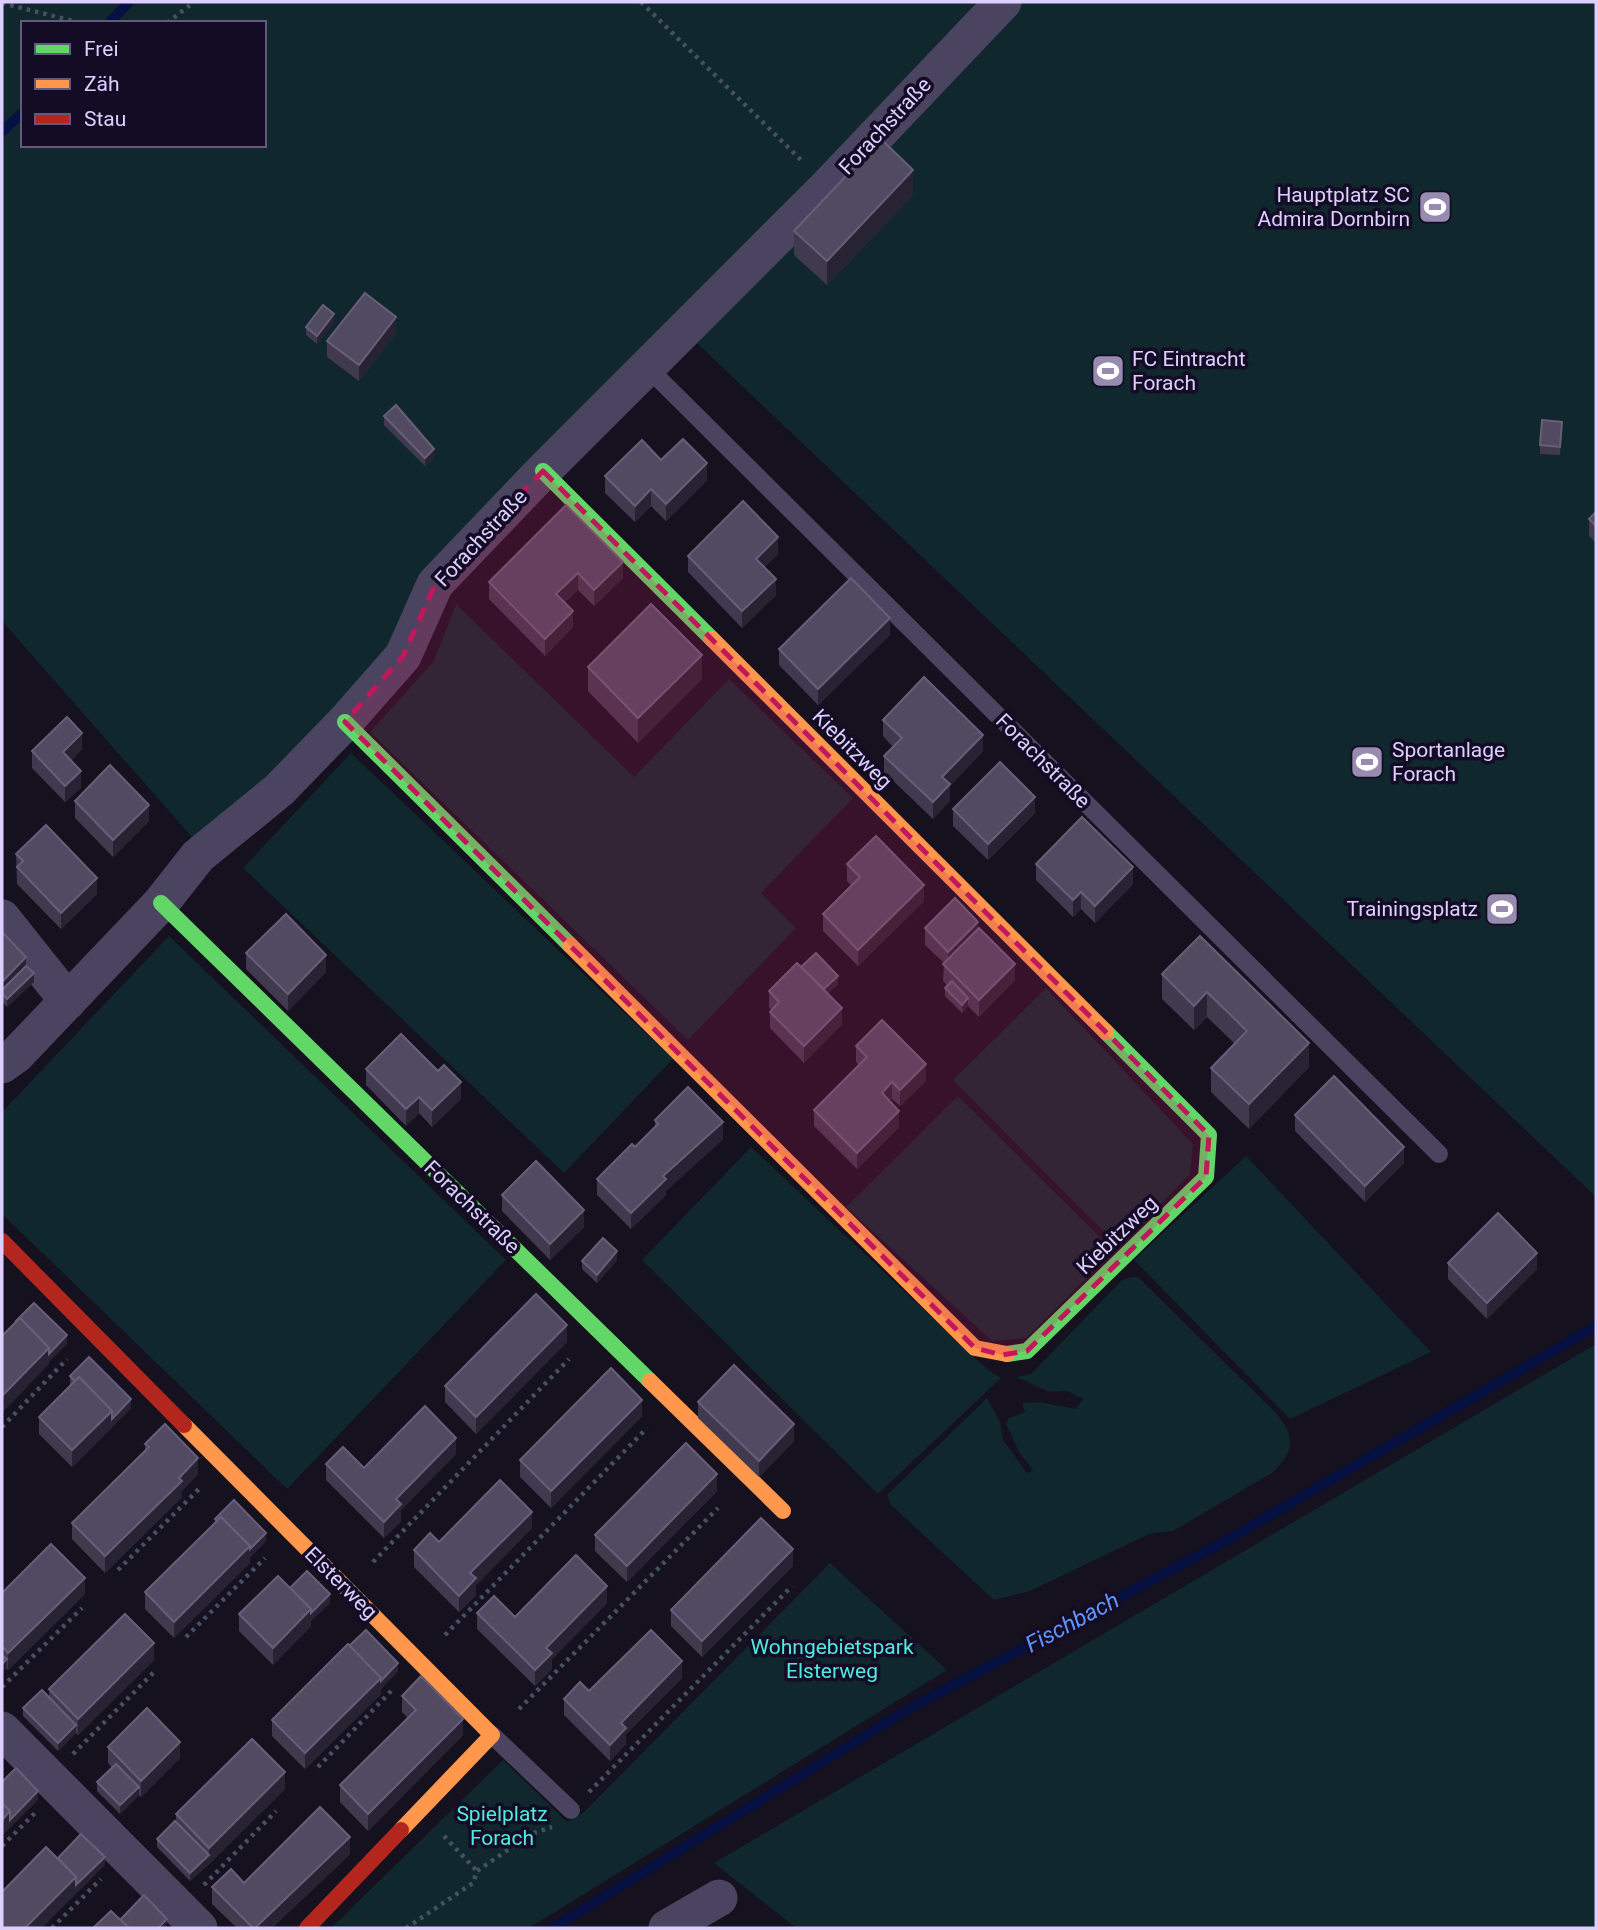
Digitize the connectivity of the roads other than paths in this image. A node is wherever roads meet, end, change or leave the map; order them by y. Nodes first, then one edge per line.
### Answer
1 (1003, 2) edge
2 (646, 367) junction
3 (543, 471) junction
4 (345, 722) junction
5 (161, 903) junction
6 (2, 918) edge
7 (68, 1001) junction
8 (2, 1065) edge
9 (1439, 1154) dead end
10 (2, 1241) edge
11 (783, 1511) dead end
12 (2, 1730) edge
13 (492, 1735) junction
14 (571, 1810) road end
15 (719, 1898) dead end
16 (190, 1919) edge
17 (307, 1928) edge
18 (667, 1928) edge

1 - 2 street, Forachstraße
2 - 3 street, Forachstraße
2 - 9 lane, Forachstraße
3 - 4 street, Forachstraße
3 - 4 street, Kiebitzweg
4 - 5 street, Forachstraße
5 - 7 street, Forachstraße
5 - 11 street, Forachstraße
6 - 7 street
7 - 8 street, Forachstraße
10 - 13 street, Elsterweg
12 - 16 street
13 - 14 lane
13 - 17 street
15 - 18 street

